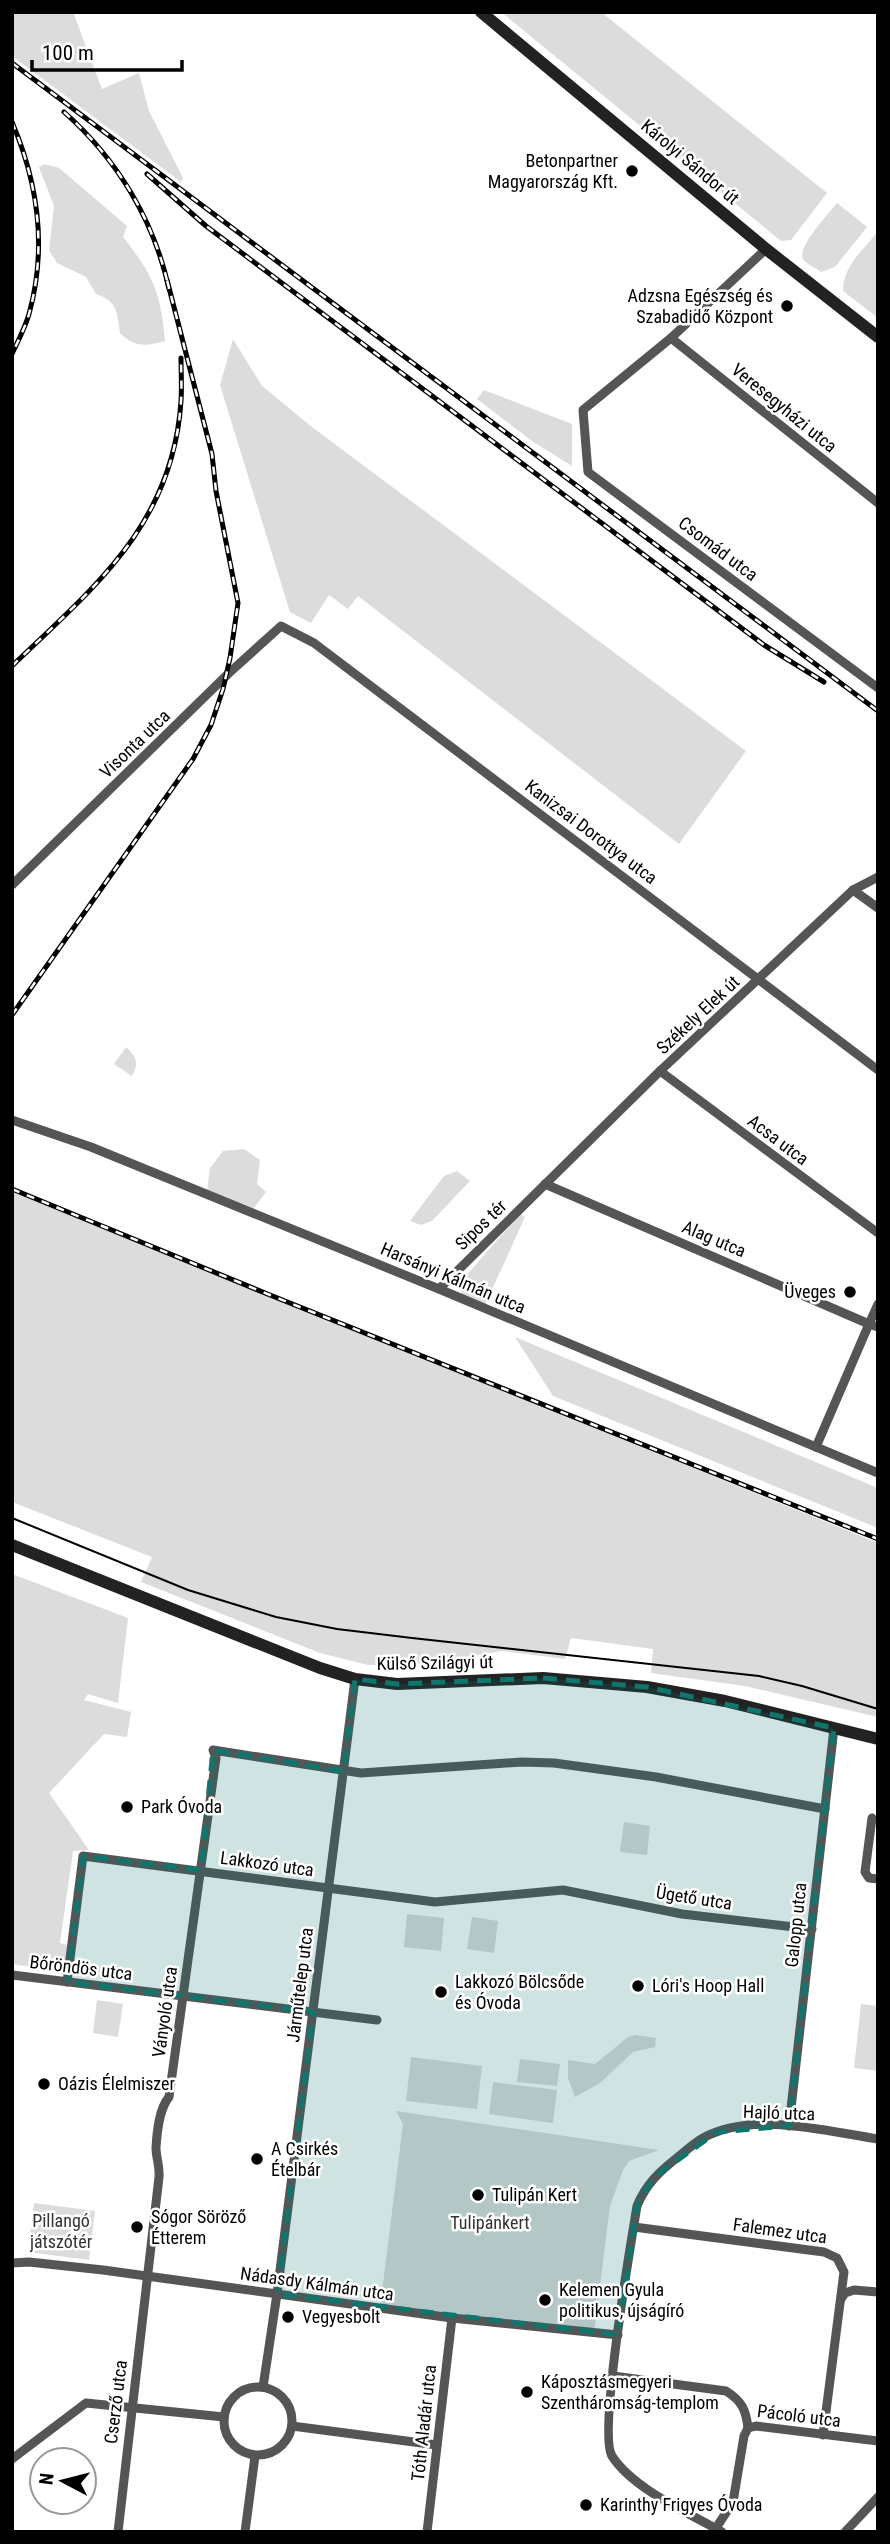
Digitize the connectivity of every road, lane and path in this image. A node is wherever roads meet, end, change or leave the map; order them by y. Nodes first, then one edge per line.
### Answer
1 (481, 12) edge
2 (766, 249) junction
3 (878, 337) edge
4 (671, 338) junction
5 (878, 503) edge
6 (281, 626) joint
7 (878, 688) edge
8 (878, 877) edge
9 (12, 885) edge
10 (853, 890) junction
11 (878, 908) edge
12 (760, 980) junction
13 (878, 1070) edge
14 (660, 1071) junction
15 (12, 1120) edge
16 (545, 1184) junction
17 (878, 1233) edge
18 (439, 1289) junction
19 (878, 1304) edge
20 (874, 1326) edge
21 (816, 1447) junction
22 (878, 1474) edge
23 (12, 1545) edge
24 (355, 1679) junction
25 (834, 1728) junction
26 (878, 1739) edge
27 (343, 1771) junction
28 (825, 1809) junction
29 (872, 1818) dead end
30 (201, 1870) junction
31 (878, 1879) edge
32 (329, 1888) junction
33 (573, 1891) joint
34 (812, 1929) junction
35 (12, 1975) edge
36 (67, 1982) junction
37 (184, 1996) junction
38 (313, 2012) junction
39 (377, 2020) dead end
40 (789, 2126) junction
41 (878, 2139) edge
42 (634, 2227) junction
43 (12, 2263) edge
44 (148, 2276) junction
45 (878, 2292) edge
46 (277, 2294) junction
47 (841, 2299) junction
48 (452, 2318) junction
49 (618, 2335) junction
50 (613, 2376) junction
51 (262, 2387) junction
52 (131, 2408) junction
53 (223, 2417) junction
54 (292, 2426) junction
55 (748, 2428) junction
56 (823, 2435) junction
57 (878, 2441) edge
58 (437, 2445) junction
59 (255, 2456) junction
60 (12, 2459) edge
61 (878, 2497) edge
62 (719, 2530) edge
63 (118, 2532) edge
64 (245, 2532) edge
65 (427, 2532) edge
66 (845, 2532) edge

1 - 2 street, Károlyi Sándor út
2 - 3 street, Károlyi Sándor út
2 - 4 street
4 - 5 street, Veresegyházi utca
4 - 7 street, Csomád utca
6 - 9 street, Visonta utca
6 - 12 street, Kanizsai Dorottya utca
8 - 10 street, Székely Elek út
10 - 11 street
10 - 12 street, Székely Elek út
12 - 13 street, Kanizsai Dorottya utca
12 - 14 street, Székely Elek út
14 - 16 street, Székely Elek út
14 - 17 street, Acsa utca
15 - 18 street, Harsányi Kálmán utca
16 - 18 street, Sipos tér
16 - 20 street, Alag utca
18 - 21 street, Harsányi Kálmán utca
19 - 20 street
20 - 21 street
21 - 22 street, Harsányi Kálmán utca
23 - 24 street, Külső Szilágyi út
24 - 25 street, Külső Szilágyi út
24 - 27 street, Járműtelep utca
25 - 26 street, Külső Szilágyi út
25 - 28 street, Galopp utca
27 - 28 street
27 - 30 street, Ványoló utca
27 - 32 street, Járműtelep utca
28 - 34 street, Galopp utca
29 - 31 street
30 - 32 street, Lakkozó utca
30 - 36 street, Lakkozó utca
30 - 37 street, Ványoló utca
32 - 33 street, Lakkozó utca
32 - 38 street, Járműtelep utca
33 - 34 street, Ügető utca
34 - 40 street, Galopp utca
35 - 36 street, Bőröndös utca
36 - 37 street, Bőröndös utca
37 - 38 street, Bőröndös utca
37 - 44 street, Ványoló utca
38 - 39 street, Bőröndös utca
38 - 46 street, Járműtelep utca
40 - 41 street, Hajló utca
40 - 42 street, Hajló utca
42 - 47 street, Falemez utca
42 - 49 street, Hajló utca
43 - 44 street, Nádasdy Kálmán utca
44 - 46 street, Nádasdy Kálmán utca
44 - 52 street, Cserző utca
45 - 47 street
46 - 48 street, Nádasdy Kálmán utca
46 - 51 street, Járműtelep utca
47 - 56 street
48 - 49 street, Nádasdy Kálmán utca
48 - 58 street, Tóth Aladár utca
49 - 50 street, Hajló utca
50 - 55 street, Pácoló utca
50 - 62 street, Hajló utca
51 - 53 street
51 - 54 street
52 - 53 street
52 - 60 street
52 - 63 street, Cserző utca
53 - 59 street
54 - 58 street
54 - 59 street
55 - 56 street, Pácoló utca
55 - 62 street
56 - 57 street, Pácoló utca
58 - 65 street, Tóth Aladár utca
59 - 64 street
61 - 66 street

